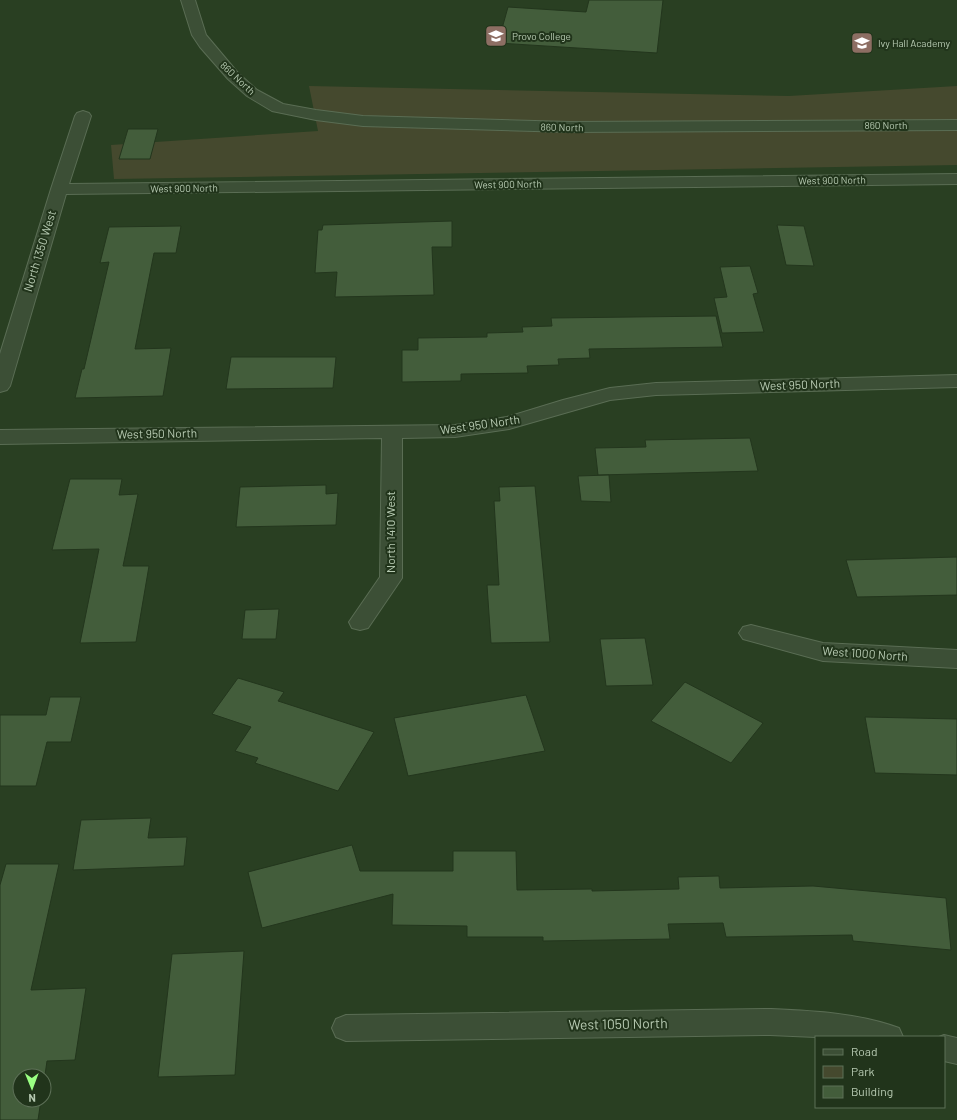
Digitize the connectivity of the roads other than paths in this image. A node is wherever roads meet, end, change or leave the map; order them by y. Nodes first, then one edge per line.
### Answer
1 (188, 0) edge
2 (83, 116) dead end
3 (957, 125) edge
4 (957, 179) edge
5 (59, 189) junction
6 (957, 381) edge
7 (0, 386) edge
8 (392, 431) junction
9 (0, 437) edge
10 (360, 622) dead end
11 (751, 633) dead end
12 (957, 659) edge
13 (346, 1028) dead end
14 (884, 1036) edge
15 (945, 1048) edge
16 (957, 1051) edge

1 - 3 street, 860 North
2 - 5 street, North 1350 West
4 - 5 street, West 900 North
5 - 7 street, North 1350 West
6 - 8 street, West 950 North
8 - 9 street, West 950 North
8 - 10 street, North 1410 West
11 - 12 street, West 1000 North
13 - 14 street, West 1050 North
15 - 16 street

